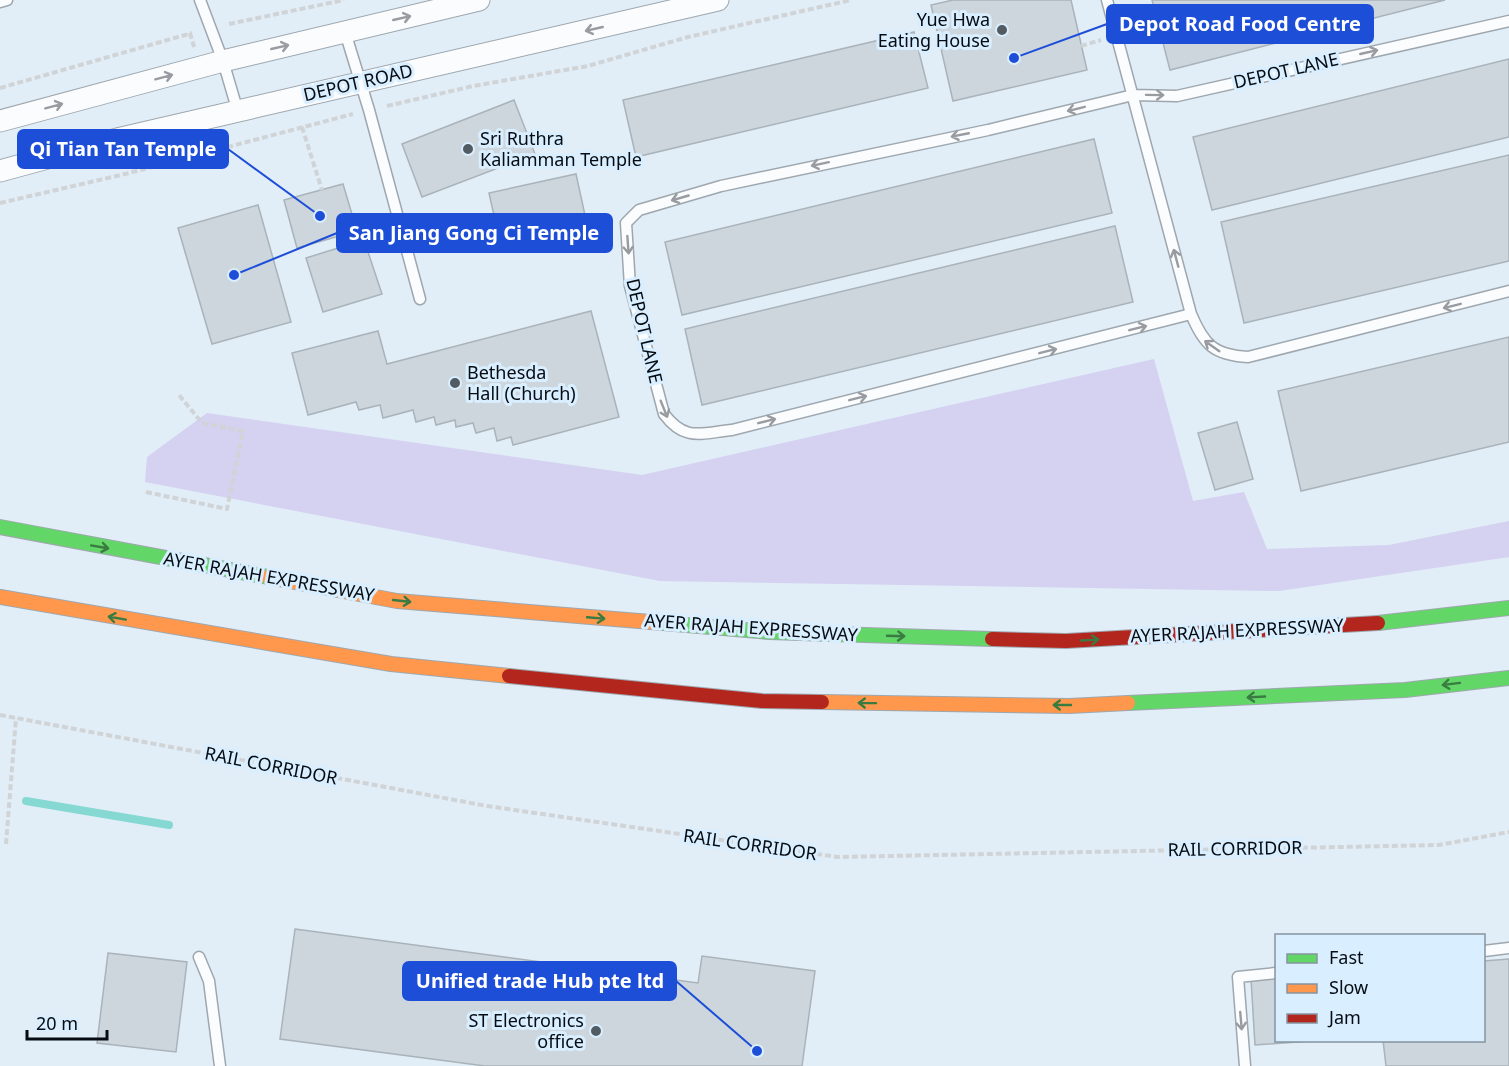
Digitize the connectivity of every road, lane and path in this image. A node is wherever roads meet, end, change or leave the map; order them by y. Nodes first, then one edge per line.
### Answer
1 (7, 0) edge
2 (200, 0) edge
3 (344, 0) edge
4 (479, 0) edge
5 (718, 0) edge
6 (851, 0) edge
7 (1107, 0) edge
8 (0, 2) edge
9 (1509, 21) edge
10 (210, 28) junction
11 (345, 32) junction
12 (1107, 38) dead end
13 (1082, 46) dead end
14 (223, 61) junction
15 (359, 83) junction
16 (0, 88) edge
17 (1133, 95) junction
18 (369, 110) junction
19 (238, 112) junction
20 (0, 121) edge
21 (302, 127) junction
22 (0, 171) edge
23 (322, 190) dead end
24 (0, 203) edge
25 (1509, 291) edge
26 (420, 299) dead end
27 (1191, 314) junction
28 (179, 395) dead end
29 (146, 492) dead end
30 (0, 527) edge
31 (0, 597) edge
32 (1509, 608) edge
33 (1509, 678) edge
34 (0, 715) edge
35 (16, 718) junction
36 (1509, 832) edge
37 (6, 844) dead end
38 (1509, 948) edge
39 (1485, 951) edge
40 (199, 957) dead end
41 (1275, 973) edge
42 (220, 1066) edge
43 (1245, 1066) edge

1 - 8 lane
2 - 10 lane
3 - 10 path
11 -> 4 street
5 -> 15 street, DEPOT ROAD
6 - 18 path
7 - 17 lane
17 -> 9 lane, DEPOT LANE
10 - 14 lane
10 - 16 path
14 -> 11 street
11 - 15 lane
12 - 13 path
14 - 19 lane
20 -> 14 street
15 - 18 lane
15 - 19 street, DEPOT ROAD
27 -> 17 lane
17 -> 27 lane, DEPOT LANE
18 - 21 path
18 - 26 lane
19 - 22 street, DEPOT ROAD
21 - 23 path
21 - 24 path
25 -> 27 lane
28 - 29 path
30 -> 32 highway, AYER RAJAH EXPRESSWAY
33 -> 31 highway
34 - 35 path, RAIL CORRIDOR
35 - 36 path, RAIL CORRIDOR
35 - 37 path
38 - 39 lane
40 - 42 lane
41 -> 43 lane

